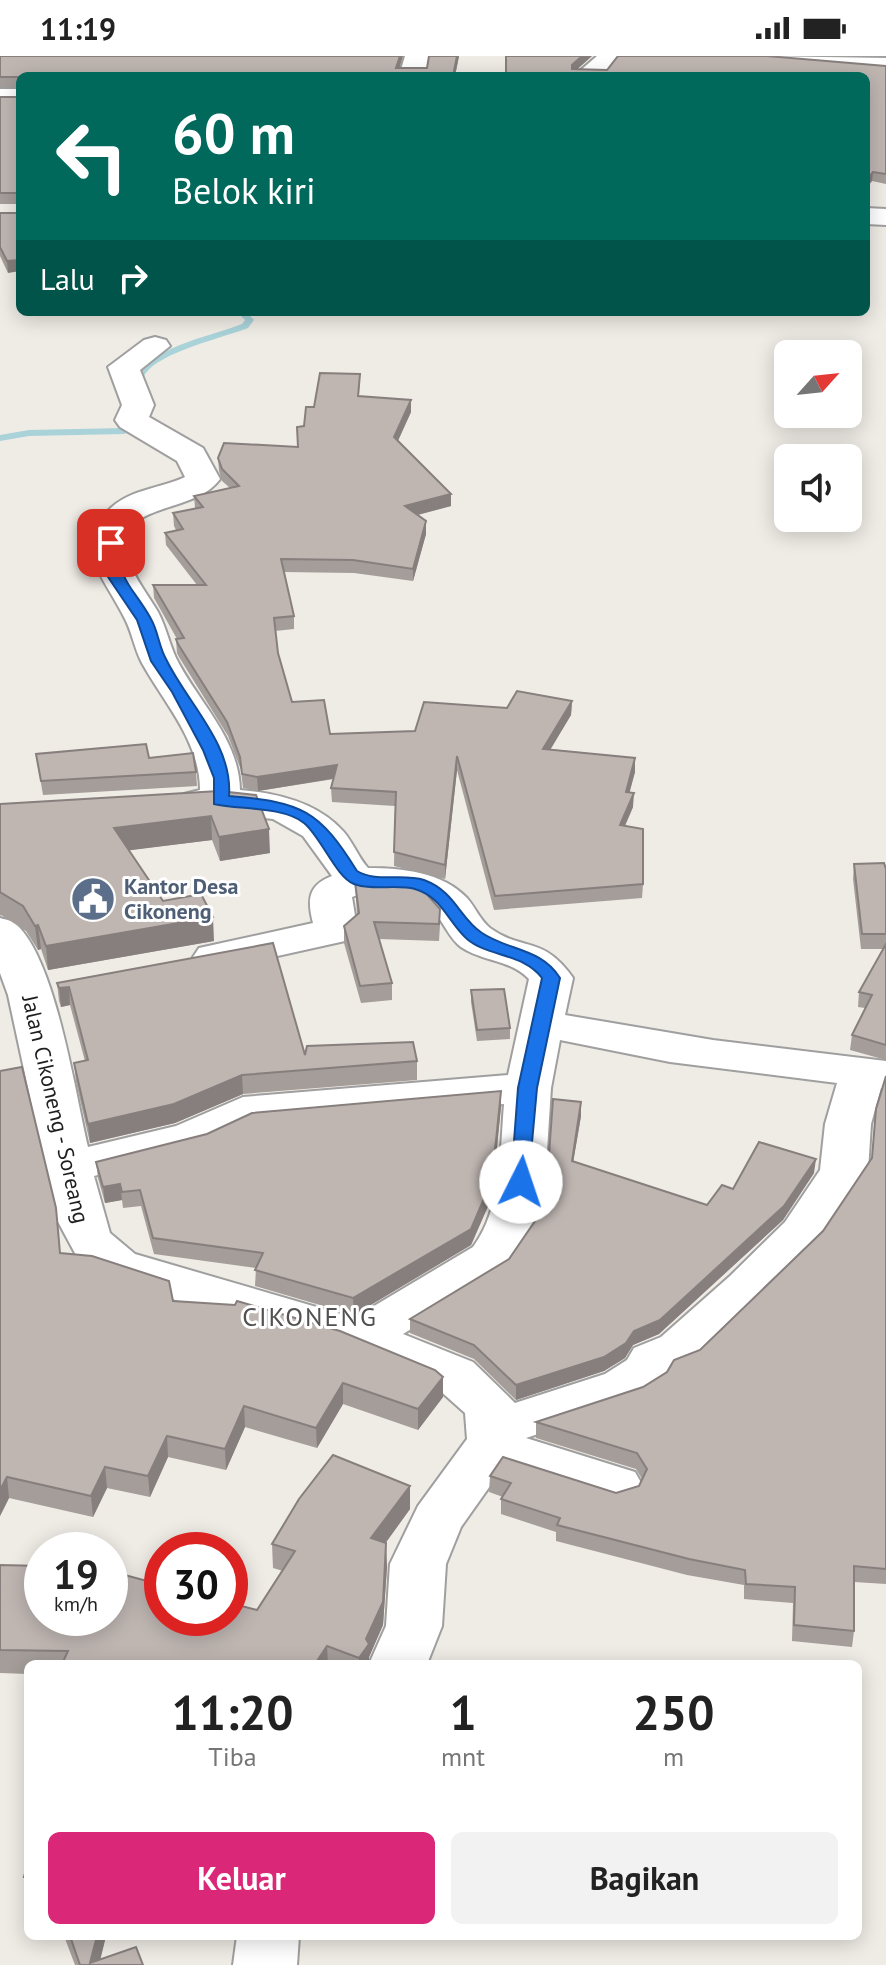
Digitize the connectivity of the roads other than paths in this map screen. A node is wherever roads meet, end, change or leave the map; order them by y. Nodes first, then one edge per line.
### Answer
1 (610, 56) edge
2 (769, 56) edge
3 (784, 56) edge
4 (886, 65) edge
5 (596, 72) edge
6 (155, 346) dead end
7 (220, 800) junction
8 (162, 804) edge
9 (358, 880) junction
10 (0, 931) edge
11 (174, 966) edge
12 (542, 1023) junction
13 (874, 1073) edge
14 (528, 1088) junction
15 (69, 1167) junction
16 (360, 1337) junction
17 (492, 1435) junction
18 (616, 1486) dead end
19 (400, 1660) edge
20 (268, 1940) edge
21 (265, 1965) edge

1 - 5 street
2 - 3 street
3 - 4 street
6 - 7 street
7 - 8 street
7 - 9 street
9 - 11 street
9 - 12 street
10 - 15 street, Jalan Cikoneng - Soreang
12 - 13 street
12 - 14 street
13 - 17 street
14 - 15 street
14 - 16 street
15 - 16 street, Jalan Cikoneng - Soreang
16 - 17 street, Jalan Cikoneng - Soreang
17 - 18 street
17 - 19 street
20 - 21 street

